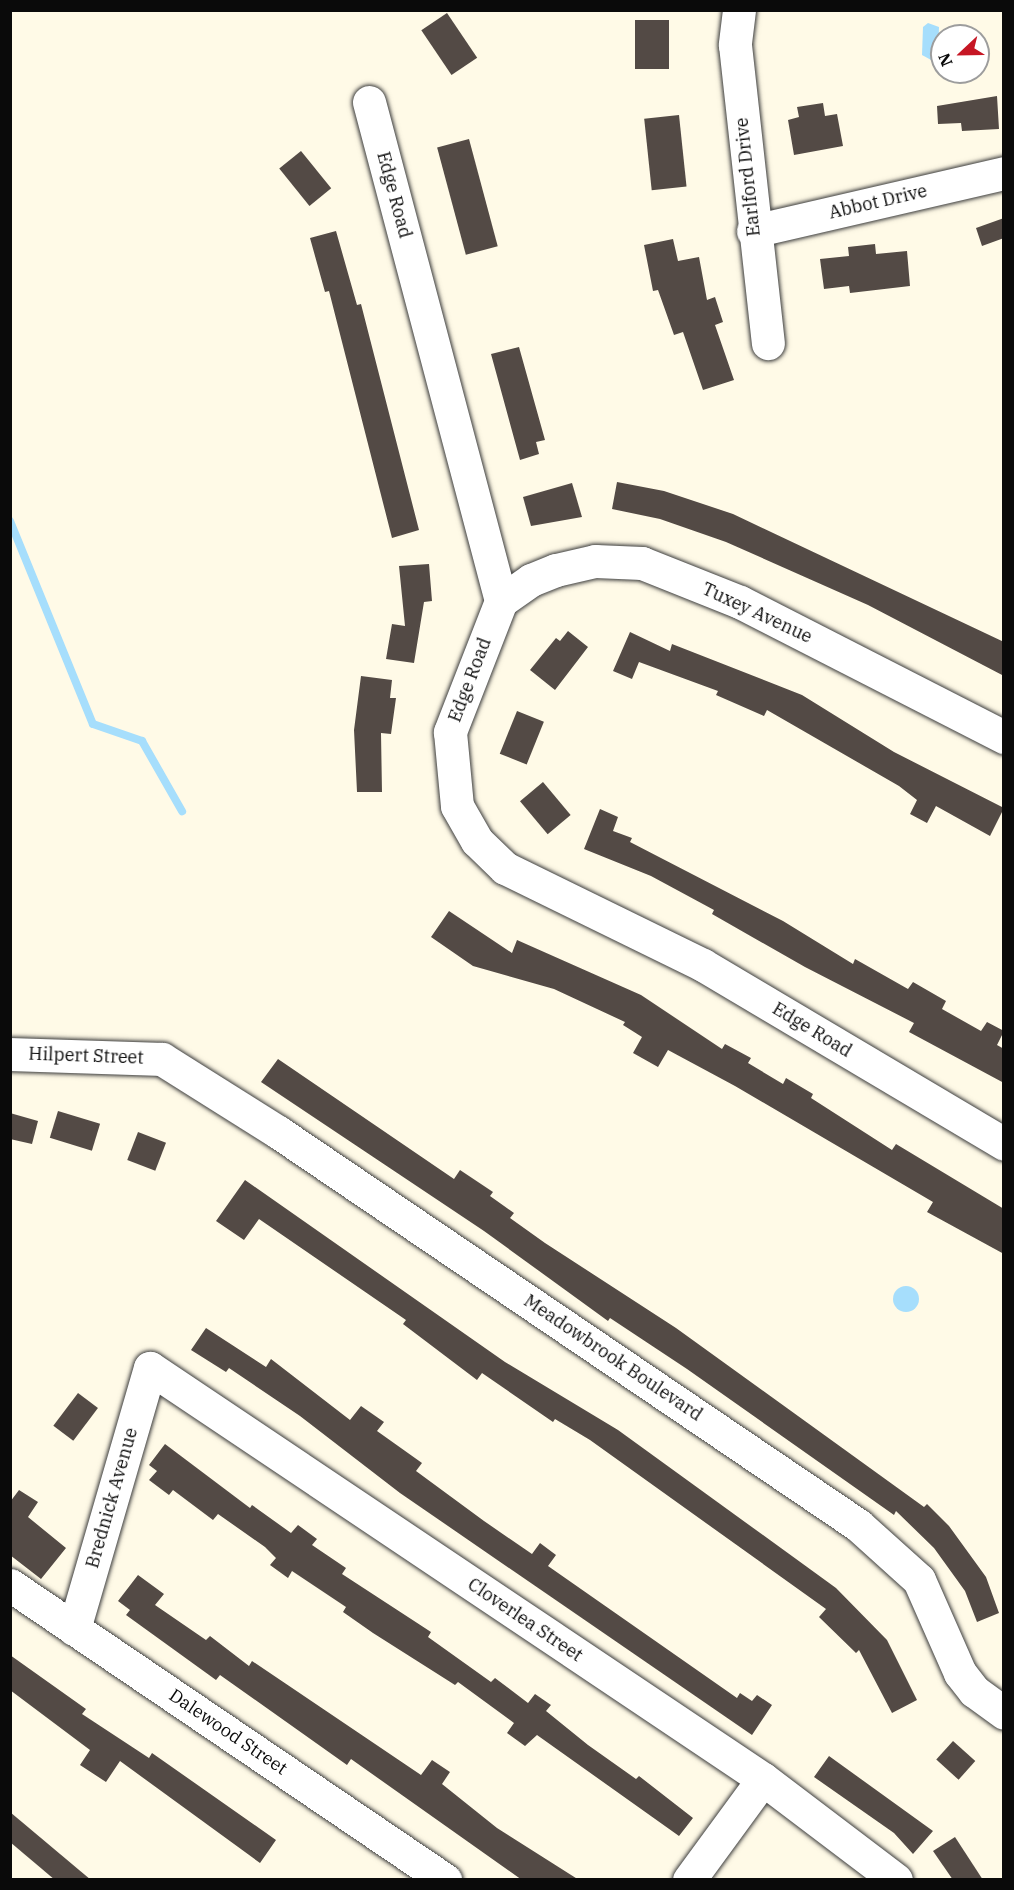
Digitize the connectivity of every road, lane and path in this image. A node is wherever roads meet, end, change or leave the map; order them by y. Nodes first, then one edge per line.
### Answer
1 (739, 10) edge
2 (369, 102) dead end
3 (1004, 173) edge
4 (753, 231) junction
5 (768, 343) dead end
6 (501, 601) junction
7 (1004, 737) edge
8 (10, 1054) edge
9 (162, 1059) joint
10 (1004, 1144) edge
11 (150, 1368) joint
12 (10, 1585) edge
13 (74, 1629) junction
14 (1004, 1713) edge
15 (763, 1779) junction
16 (446, 1880) edge
17 (689, 1880) edge
18 (896, 1880) edge

1 - 4 street, Earlford Drive
2 - 6 street, Edge Road
3 - 4 street, Abbot Drive
4 - 5 street, Earlford Drive
6 - 7 street, Tuxey Avenue
6 - 10 street, Edge Road
8 - 9 street, Hilpert Street
9 - 14 street, Meadowbrook Boulevard
11 - 13 street, Brednick Avenue
11 - 15 street, Cloverlea Street
12 - 13 street, Dalewood Street
13 - 16 street, Dalewood Street
15 - 17 street
15 - 18 street, Cloverlea Street

